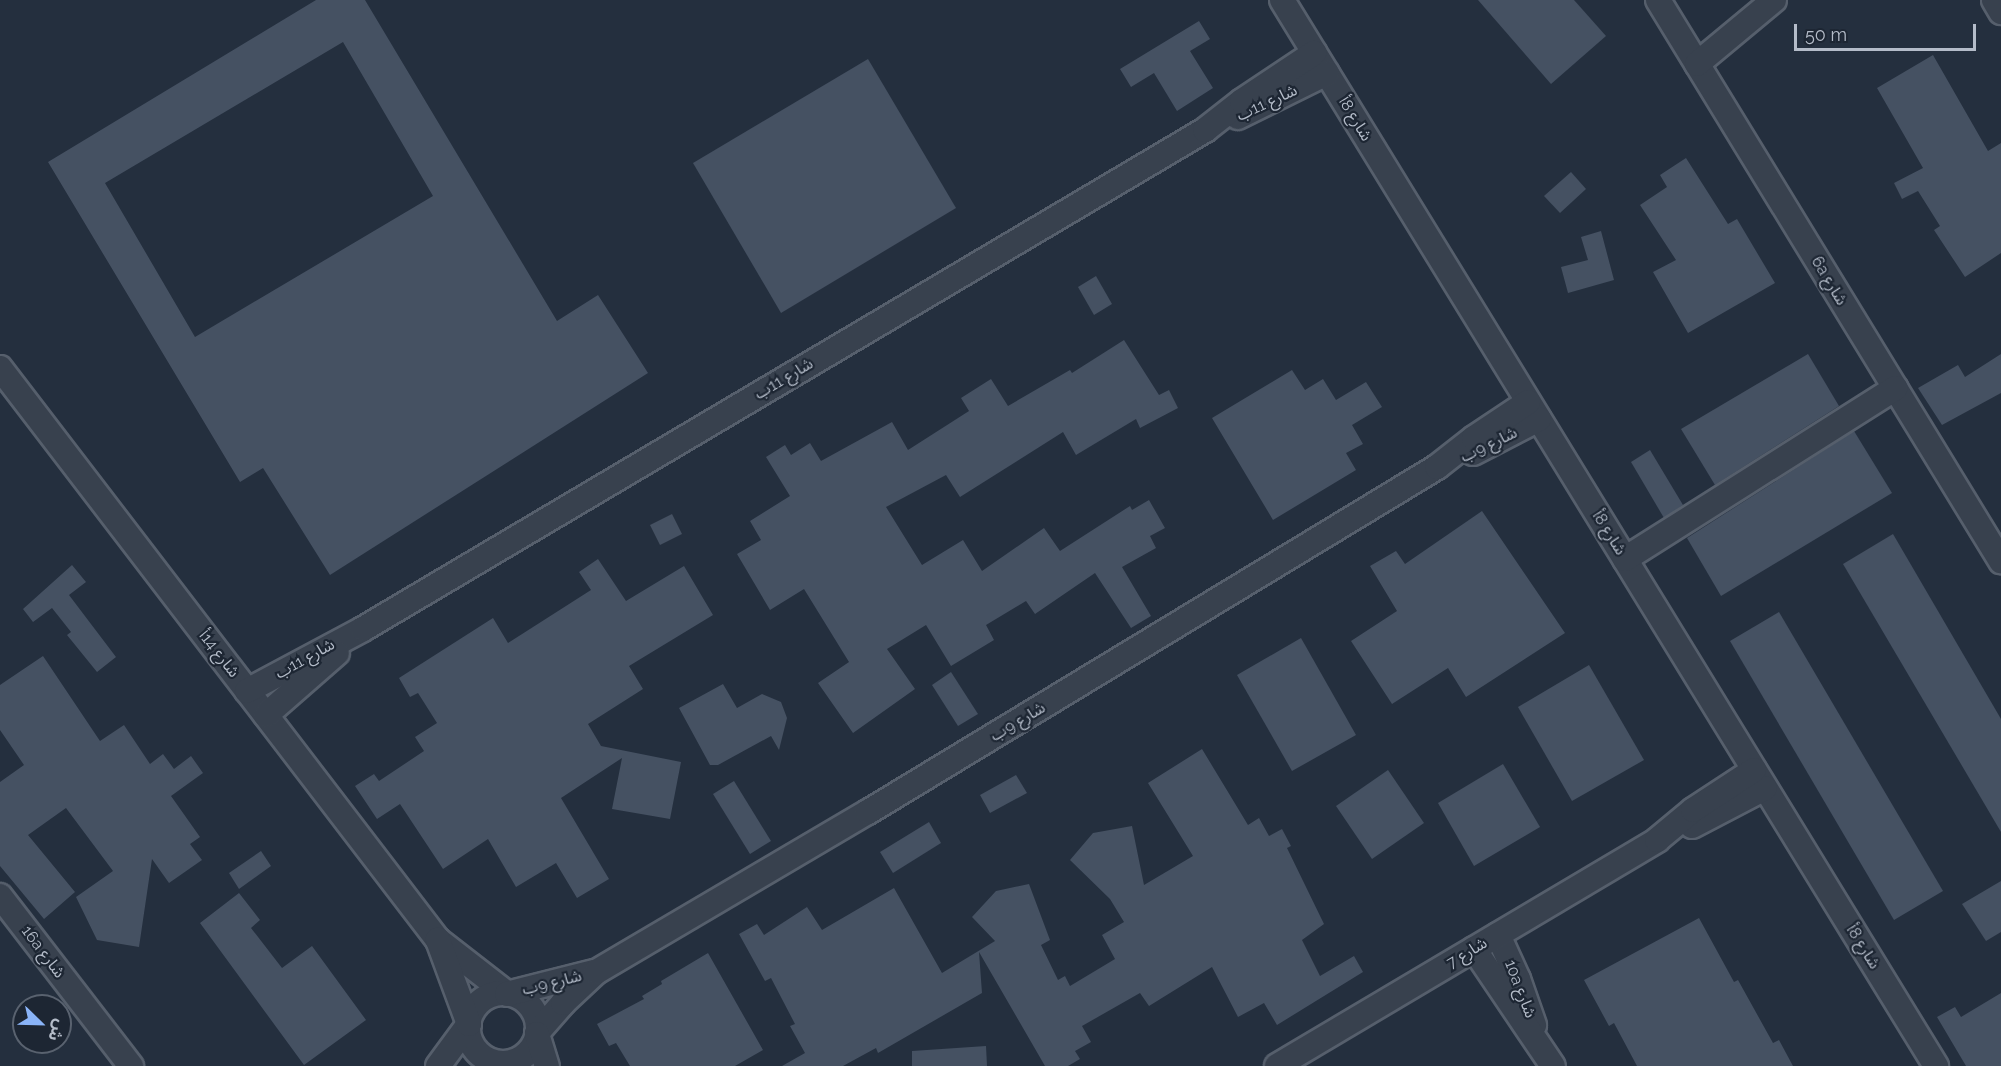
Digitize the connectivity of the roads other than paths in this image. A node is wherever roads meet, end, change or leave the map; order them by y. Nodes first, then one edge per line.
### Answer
1 (1282, 0) edge
2 (1658, 0) edge
3 (1769, 0) edge
4 (1774, 0) edge
5 (1994, 0) edge
6 (2001, 12) edge
7 (1314, 53) junction
8 (1692, 56) junction
9 (1327, 73) junction
10 (1205, 130) junction
11 (0, 368) edge
12 (1895, 388) junction
13 (1534, 410) junction
14 (1625, 559) junction
15 (2001, 561) edge
16 (363, 629) junction
17 (247, 691) junction
18 (266, 715) junction
19 (1760, 779) junction
20 (0, 896) edge
21 (1498, 935) junction
22 (438, 940) junction
23 (1474, 949) junction
24 (596, 972) junction
25 (507, 993) junction
26 (469, 1024) junction
27 (537, 1034) junction
28 (1540, 1045) junction
29 (495, 1065) edge
30 (131, 1066) edge
31 (438, 1066) edge
32 (547, 1066) edge
33 (1278, 1066) edge
34 (1553, 1066) edge
35 (1936, 1066) edge

1 - 7 street, شارع 8أ
2 - 8 street, 6a شارع
3 - 8 street
4 - 8 street
5 - 6 street
7 - 9 street, شارع 8أ
7 - 10 street, شارع 11ب
8 - 12 street, 6a شارع
9 - 10 street, شارع 11ب
9 - 13 street, شارع 8أ
10 - 16 street, شارع 11ب
11 - 17 street, شارع 14أ
12 - 14 street
12 - 15 street, 6a شارع
13 - 14 street, شارع 8أ
13 - 24 street, شارع 9ب
14 - 19 street, شارع 8أ
16 - 17 street, شارع 11ب
16 - 18 street, شارع 11ب
17 - 18 street, شارع 14أ
18 - 22 street, شارع 14أ
19 - 21 street, شارع 7
19 - 35 street, شارع 8أ
20 - 30 street, 16a شارع
21 - 23 street, شارع 7
21 - 28 street, 10a شارع
22 - 25 street, شارع 14أ
22 - 26 street, شارع 14أ
23 - 28 street, 10a شارع
23 - 33 street, شارع 7
24 - 25 street, شارع 9ب
24 - 27 street, شارع 9ب
25 - 26 street
25 - 27 street
26 - 29 street
26 - 31 street
27 - 29 street
27 - 32 street
28 - 34 street, 10a شارع

